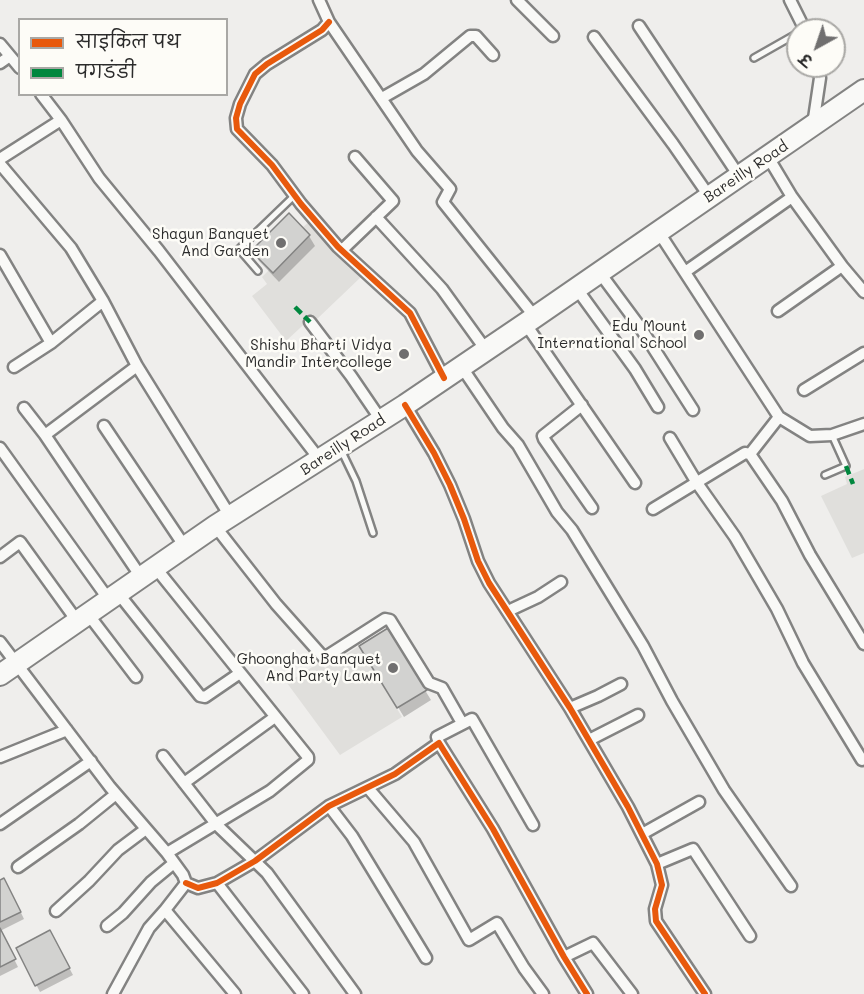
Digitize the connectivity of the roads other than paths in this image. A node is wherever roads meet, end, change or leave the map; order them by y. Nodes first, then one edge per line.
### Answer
1 (319, 0) edge
2 (517, 0) edge
3 (790, 0) edge
4 (798, 18) edge
5 (329, 22) junction
6 (639, 26) dead end
7 (553, 36) dead end
8 (594, 37) dead end
9 (786, 40) edge
10 (0, 44) edge
11 (493, 55) dead end
12 (10, 56) junction
13 (754, 58) dead end
14 (0, 63) edge
15 (18, 66) edge
16 (820, 78) edge
17 (864, 90) edge
18 (43, 96) edge
19 (382, 98) junction
20 (61, 120) junction
21 (813, 126) junction
22 (355, 156) dead end
23 (768, 157) junction
24 (0, 159) edge
25 (0, 164) edge
26 (739, 176) junction
27 (295, 195) junction
28 (709, 196) junction
29 (792, 197) junction
30 (376, 217) junction
31 (658, 231) junction
32 (342, 250) junction
33 (0, 255) edge
34 (842, 266) junction
35 (258, 271) dead end
36 (685, 272) junction
37 (600, 273) junction
38 (577, 289) junction
39 (864, 292) edge
40 (103, 301) junction
41 (778, 311) dead end
42 (530, 320) junction
43 (310, 322) dead end
44 (51, 343) junction
45 (486, 350) junction
46 (864, 352) edge
47 (137, 366) junction
48 (462, 366) junction
49 (14, 367) dead end
50 (444, 378) junction
51 (804, 390) dead end
52 (405, 405) junction
53 (582, 405) junction
54 (658, 407) dead end
55 (24, 408) dead end
56 (693, 410) dead end
57 (779, 417) junction
58 (381, 420) junction
59 (864, 424) edge
60 (104, 426) dead end
61 (45, 435) junction
62 (832, 435) junction
63 (670, 438) dead end
64 (340, 447) junction
65 (0, 448) edge
66 (750, 454) junction
67 (320, 460) junction
68 (10, 461) junction
69 (0, 468) edge
70 (825, 475) dead end
71 (635, 483) dead end
72 (697, 483) junction
73 (592, 508) dead end
74 (653, 509) dead end
75 (223, 521) junction
76 (373, 533) dead end
77 (184, 547) junction
78 (0, 557) edge
79 (148, 572) junction
80 (561, 582) dead end
81 (113, 597) junction
82 (508, 611) junction
83 (82, 617) junction
84 (0, 642) edge
85 (864, 644) edge
86 (16, 664) junction
87 (240, 672) junction
88 (0, 675) edge
89 (136, 677) dead end
90 (621, 684) dead end
91 (570, 708) junction
92 (638, 715) dead end
93 (275, 717) junction
94 (462, 723) junction
95 (67, 730) junction
96 (589, 740) junction
97 (439, 743) junction
98 (163, 756) dead end
99 (0, 757) edge
100 (862, 760) dead end
101 (91, 761) junction
102 (184, 783) junction
103 (368, 788) junction
104 (116, 794) junction
105 (699, 802) dead end
106 (328, 806) junction
107 (0, 824) edge
108 (216, 824) junction
109 (533, 825) dead end
110 (146, 829) junction
111 (642, 834) junction
112 (167, 853) junction
113 (255, 861) junction
114 (174, 863) junction
115 (657, 864) junction
116 (18, 867) dead end
117 (186, 883) junction
118 (217, 883) junction
119 (791, 886) dead end
120 (165, 910) junction
121 (56, 911) dead end
122 (107, 926) dead end
123 (750, 936) dead end
124 (564, 957) junction
125 (426, 958) dead end
126 (117, 992) edge
127 (235, 994) edge
128 (303, 994) edge
129 (355, 994) edge
130 (543, 994) edge
131 (587, 994) edge
132 (632, 994) edge
133 (705, 994) edge

1 - 5 street
2 - 7 street
3 - 4 street
5 - 19 street
5 - 27 street
6 - 26 street
8 - 28 street
9 - 13 lane
10 - 12 street
11 - 19 street
12 - 14 street
12 - 15 street
16 - 21 street
17 - 21 highway, Bareilly Road
18 - 20 street
19 - 42 street
20 - 24 street
20 - 67 street
21 - 23 highway, Bareilly Road
22 - 30 street
23 - 26 highway, Bareilly Road
23 - 29 street
25 - 40 street
26 - 28 highway, Bareilly Road
27 - 32 street
27 - 35 lane
28 - 31 highway, Bareilly Road
29 - 34 street
29 - 36 street
30 - 32 street
30 - 45 street
31 - 36 street
31 - 37 highway, Bareilly Road
32 - 50 street
33 - 44 street
34 - 39 street
34 - 41 street
36 - 57 street
37 - 38 highway, Bareilly Road
37 - 56 street
38 - 42 highway, Bareilly Road
38 - 54 street
40 - 44 street
40 - 47 street
42 - 45 highway, Bareilly Road
42 - 53 street
43 - 58 street
44 - 49 street
45 - 48 highway, Bareilly Road
46 - 51 street
47 - 61 street
47 - 75 street
48 - 50 highway, Bareilly Road
48 - 119 street
50 - 52 highway, Bareilly Road
52 - 58 highway, Bareilly Road
52 - 82 street
53 - 71 street
53 - 73 street
55 - 61 street
57 - 62 street
57 - 66 street
58 - 64 highway, Bareilly Road
59 - 62 street
60 - 77 street
61 - 79 street
62 - 70 lane
63 - 72 street
64 - 67 highway, Bareilly Road
64 - 76 lane
65 - 68 street
66 - 72 street
66 - 85 street
67 - 75 highway, Bareilly Road
68 - 69 street
68 - 81 street
72 - 74 street
72 - 100 street
75 - 77 highway, Bareilly Road
75 - 94 street
77 - 79 highway, Bareilly Road
78 - 83 street
79 - 81 highway, Bareilly Road
79 - 87 street
80 - 82 street
81 - 83 highway, Bareilly Road
81 - 87 street
82 - 91 street
83 - 86 highway, Bareilly Road
83 - 89 street
84 - 86 street
86 - 88 highway, Bareilly Road
86 - 95 street
87 - 93 street
90 - 91 street
91 - 96 street
92 - 96 street
93 - 102 street
93 - 108 street
94 - 97 street
94 - 109 street
95 - 99 street
95 - 101 street
96 - 111 street
97 - 103 street
97 - 124 street
98 - 102 street
101 - 104 street
101 - 107 street
102 - 108 street
103 - 106 street
103 - 130 street
104 - 110 street
104 - 116 street
105 - 111 street
106 - 113 street
106 - 125 street
108 - 112 street
108 - 113 street
110 - 112 street
110 - 121 street
111 - 115 street
112 - 114 street
113 - 118 street
113 - 129 street
114 - 117 street
114 - 122 street
115 - 123 street
115 - 133 street
117 - 118 street
117 - 120 street
118 - 128 street
120 - 126 street
120 - 127 street
124 - 131 street
124 - 132 street

